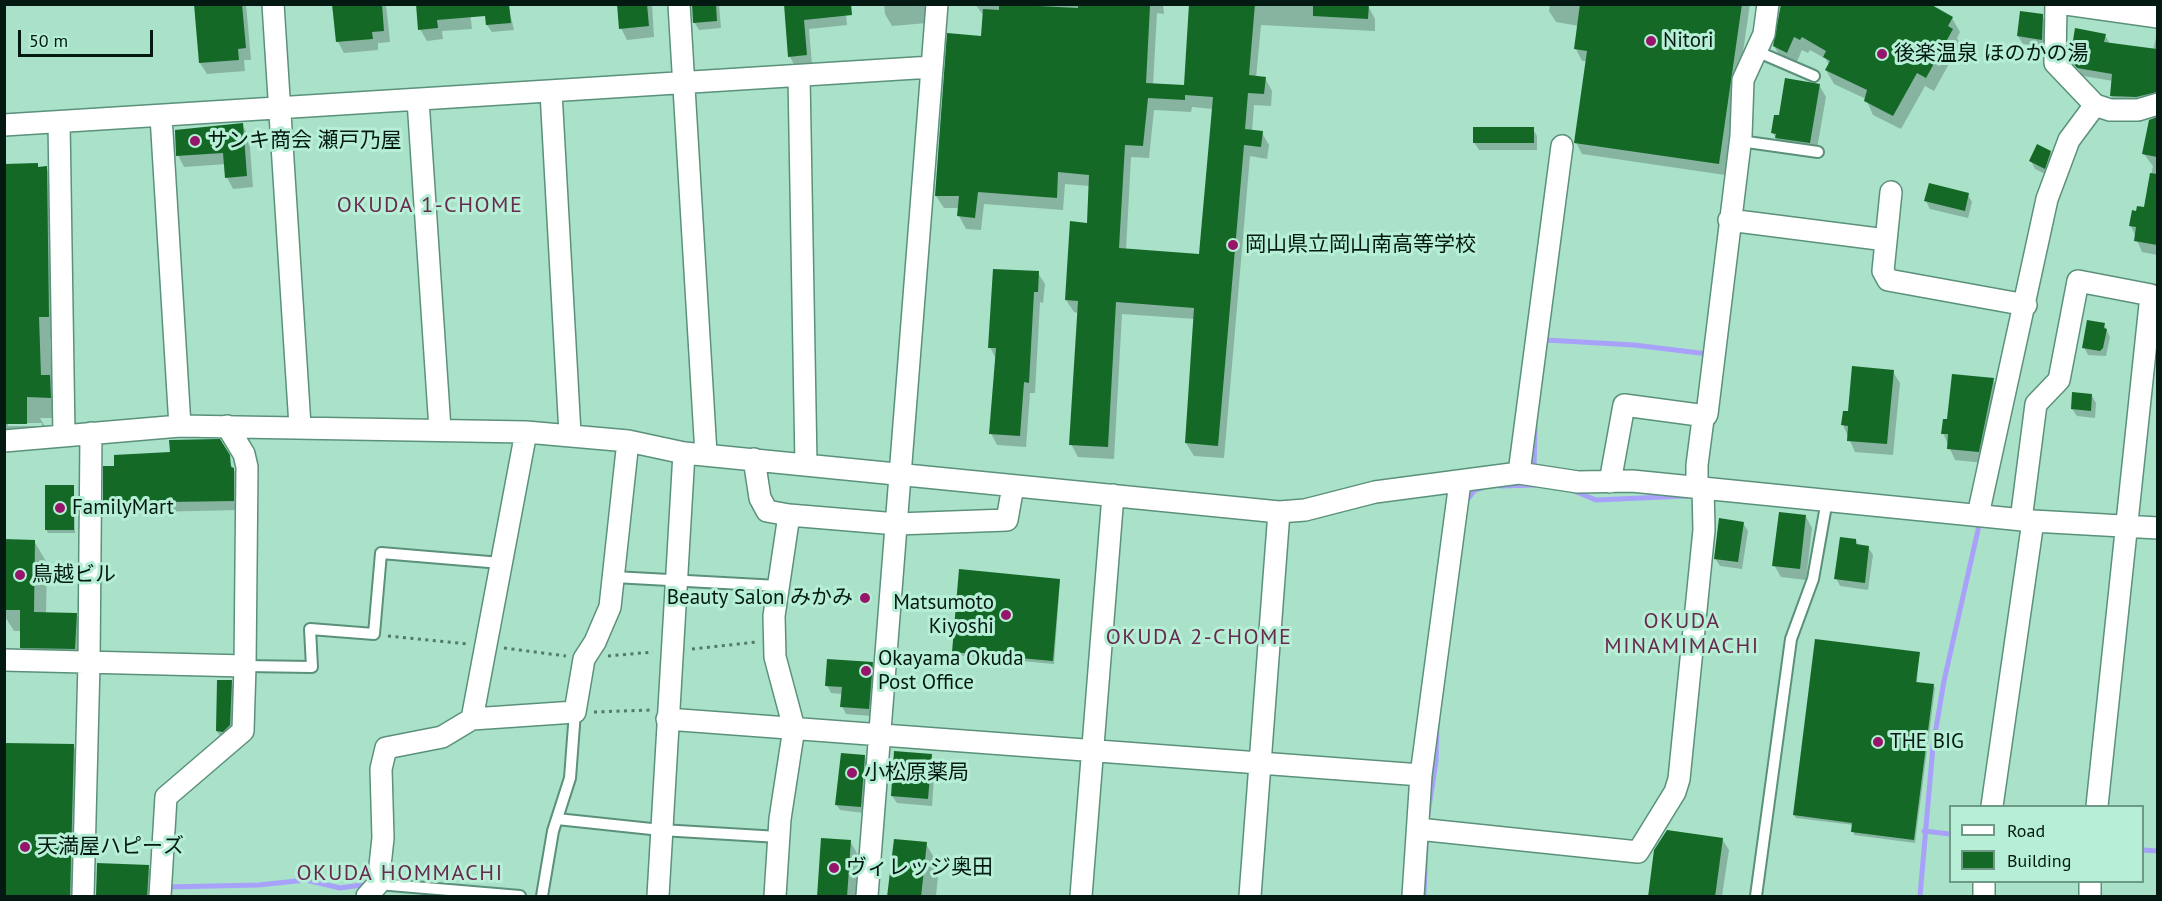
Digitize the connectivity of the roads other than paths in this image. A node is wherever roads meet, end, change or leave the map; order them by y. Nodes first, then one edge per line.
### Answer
1 (273, 4) edge
2 (679, 4) edge
3 (937, 4) edge
4 (1768, 4) edge
5 (2056, 4) edge
6 (2066, 4) edge
7 (2157, 17) edge
8 (1756, 51) junction
9 (932, 67) junction
10 (800, 76) junction
11 (1814, 76) dead end
12 (685, 83) junction
13 (551, 92) junction
14 (418, 100) junction
15 (2157, 104) edge
16 (2095, 105) junction
17 (280, 108) junction
18 (161, 116) junction
19 (59, 122) junction
20 (4, 125) edge
21 (1740, 141) junction
22 (1562, 146) dead end
23 (1818, 152) dead end
24 (1891, 192) dead end
25 (1728, 220) junction
26 (1886, 240) junction
27 (2026, 305) junction
28 (1706, 416) junction
29 (180, 426) junction
30 (227, 426) junction
31 (300, 426) junction
32 (440, 429) junction
33 (526, 432) junction
34 (91, 433) junction
35 (570, 434) junction
36 (64, 436) junction
37 (4, 441) edge
38 (628, 441) junction
39 (684, 453) junction
40 (706, 454) junction
41 (754, 459) junction
42 (806, 464) junction
43 (1519, 473) junction
44 (901, 476) junction
45 (1460, 482) junction
46 (1610, 482) junction
47 (1013, 486) junction
48 (1700, 486) junction
49 (1113, 495) junction
50 (1827, 500) junction
51 (1279, 512) junction
52 (789, 515) junction
53 (1978, 515) junction
54 (2027, 520) junction
55 (897, 525) junction
56 (2126, 528) junction
57 (2157, 528) edge
58 (501, 563) junction
59 (614, 577) junction
60 (675, 582) junction
61 (778, 586) junction
62 (4, 660) edge
63 (89, 663) junction
64 (245, 666) junction
65 (575, 712) junction
66 (667, 714) junction
67 (472, 719) junction
68 (794, 728) junction
69 (879, 734) junction
70 (1092, 751) junction
71 (1260, 763) junction
72 (1421, 775) junction
73 (1992, 805) edge
74 (2097, 805) edge
75 (557, 819) junction
76 (1424, 829) junction
77 (661, 830) junction
78 (779, 837) junction
79 (372, 890) edge
80 (83, 897) edge
81 (160, 897) edge
82 (520, 897) edge
83 (542, 897) edge
84 (658, 897) edge
85 (775, 897) edge
86 (867, 897) edge
87 (1081, 897) edge
88 (1250, 897) edge
89 (1413, 897) edge
90 (1756, 897) edge

1 - 17 street
2 - 12 street
3 - 9 street
4 - 8 street
5 - 16 street
6 - 7 street
8 - 11 lane
8 - 21 street
9 - 10 street
9 - 44 street
10 - 12 street
10 - 42 street
12 - 13 street
12 - 40 street
13 - 14 street
13 - 35 street
14 - 17 street
14 - 32 street
15 - 16 street
16 - 27 street
17 - 18 street
17 - 31 street
18 - 19 street
18 - 29 street
19 - 20 street
19 - 36 street
21 - 23 lane
21 - 25 street
22 - 43 street
24 - 26 street
25 - 26 street
25 - 28 street
26 - 27 street
27 - 53 street
28 - 46 street
28 - 48 street
29 - 30 street
29 - 34 street
30 - 31 street
30 - 64 street
31 - 32 street
32 - 33 street
33 - 35 street
33 - 58 street
34 - 36 street
34 - 63 street
35 - 38 street
36 - 37 street
38 - 39 street
38 - 59 street
39 - 40 street
39 - 60 street
40 - 41 street
41 - 42 street
41 - 52 street
42 - 44 street
43 - 45 street
43 - 46 street
44 - 47 street
44 - 55 street
45 - 51 street
45 - 72 street
46 - 48 street
47 - 49 street
47 - 55 street
48 - 50 street
48 - 76 street
49 - 51 street
49 - 70 street
50 - 53 street
50 - 90 lane
51 - 71 street
52 - 55 street
52 - 61 street
53 - 54 street
54 - 56 street
54 - 56 street
54 - 73 street
55 - 69 street
56 - 57 street
56 - 74 street
58 - 64 lane
58 - 67 street
59 - 60 lane
59 - 65 street
60 - 61 lane
60 - 66 street
61 - 68 street
62 - 63 street
63 - 64 street
63 - 80 street
64 - 81 street
65 - 67 street
65 - 75 lane
66 - 68 street
66 - 77 street
67 - 79 street
68 - 69 street
68 - 78 street
69 - 70 street
69 - 86 street
70 - 71 street
70 - 87 street
71 - 72 street
71 - 88 street
72 - 76 street
75 - 77 lane
75 - 83 lane
76 - 89 street
77 - 78 lane
77 - 84 street
78 - 85 street
79 - 82 lane

